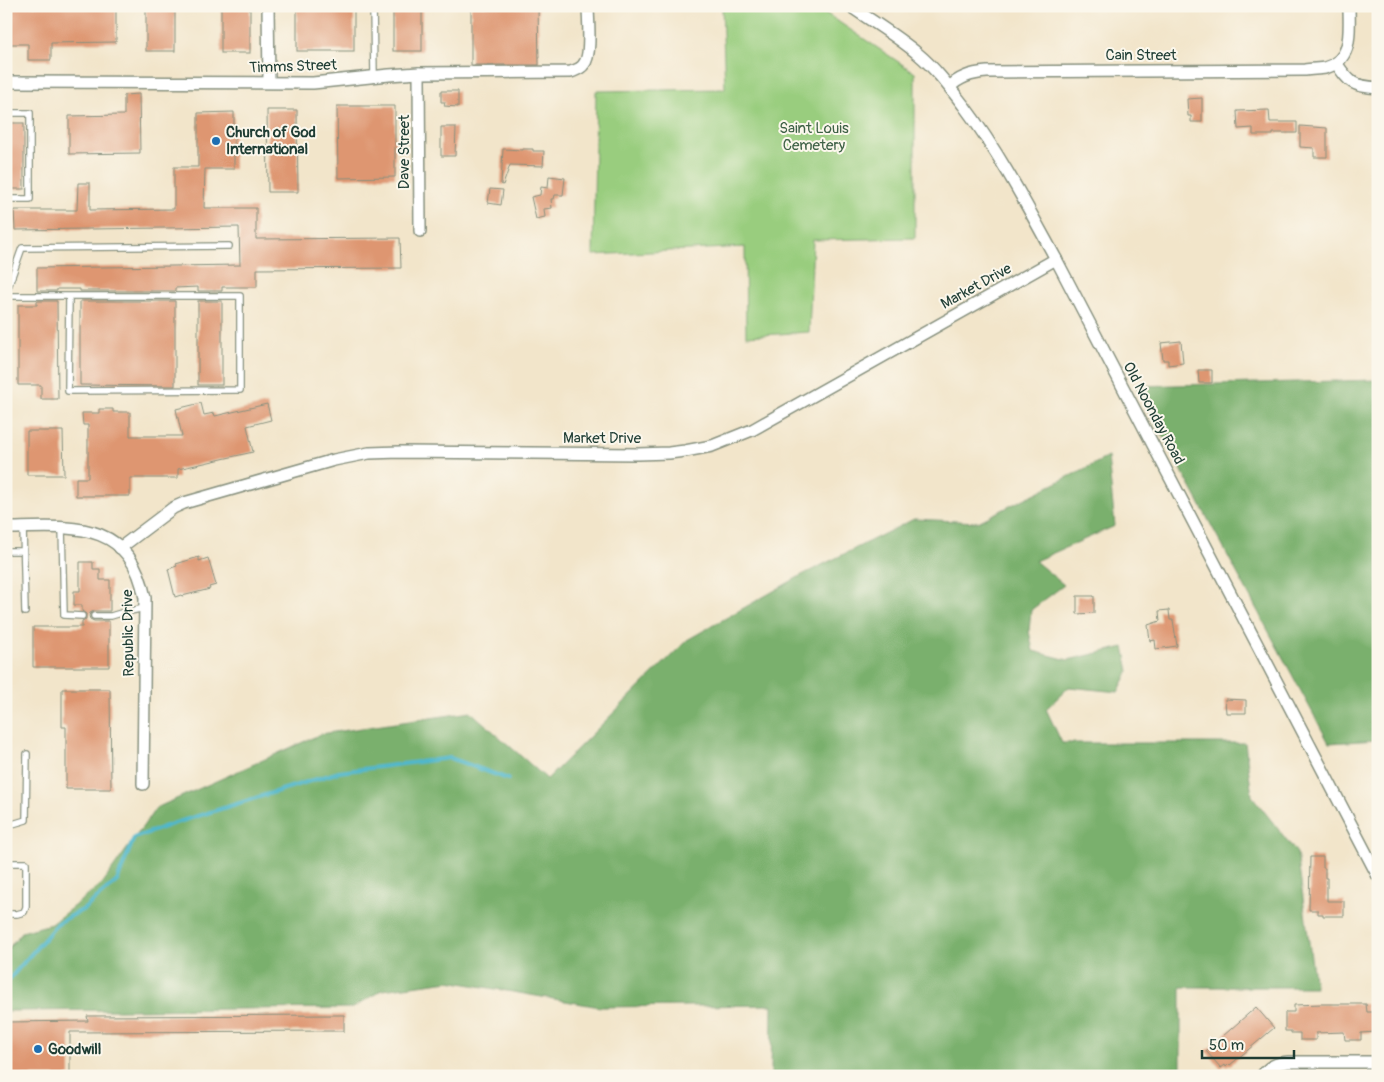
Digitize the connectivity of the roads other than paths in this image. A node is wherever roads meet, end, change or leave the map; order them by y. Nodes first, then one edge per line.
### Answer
1 (268, 6) edge
2 (373, 6) edge
3 (588, 6) edge
4 (850, 6) edge
5 (1349, 6) edge
6 (1336, 63) junction
7 (419, 73) junction
8 (374, 76) junction
9 (6, 82) edge
10 (269, 82) junction
11 (950, 87) junction
12 (1378, 88) edge
13 (6, 113) edge
14 (6, 199) edge
15 (420, 231) dead end
16 (229, 246) dead end
17 (1056, 259) junction
18 (6, 294) edge
19 (69, 296) junction
20 (62, 527) junction
21 (6, 528) edge
22 (23, 528) junction
23 (120, 548) junction
24 (6, 551) edge
25 (23, 551) junction
26 (145, 608) junction
27 (25, 612) dead end
28 (82, 616) dead end
29 (94, 616) dead end
30 (27, 754) dead end
31 (143, 784) dead end
32 (6, 826) edge
33 (6, 863) edge
34 (1378, 876) edge
35 (6, 914) edge
36 (1378, 1064) edge
37 (1262, 1076) edge

1 - 10 street
2 - 8 lane
3 - 7 street, Timms Street
4 - 11 street, Old Noonday Road
5 - 6 street
6 - 11 street, Cain Street
6 - 12 street
7 - 8 street, Timms Street
7 - 15 street, Dave Street
8 - 10 street, Timms Street
9 - 10 street, Timms Street
11 - 17 street, Old Noonday Road
13 - 14 lane
16 - 18 lane
17 - 23 street, Market Drive
17 - 34 street, Old Noonday Road
18 - 19 lane
19 - 19 lane
20 - 22 street, Republic Drive
20 - 23 street, Republic Drive
20 - 28 lane
21 - 22 street, Republic Drive
22 - 25 lane
23 - 26 street, Republic Drive
24 - 25 lane
25 - 27 lane
26 - 29 lane
26 - 31 street, Republic Drive
30 - 32 lane
33 - 35 lane
36 - 37 street

